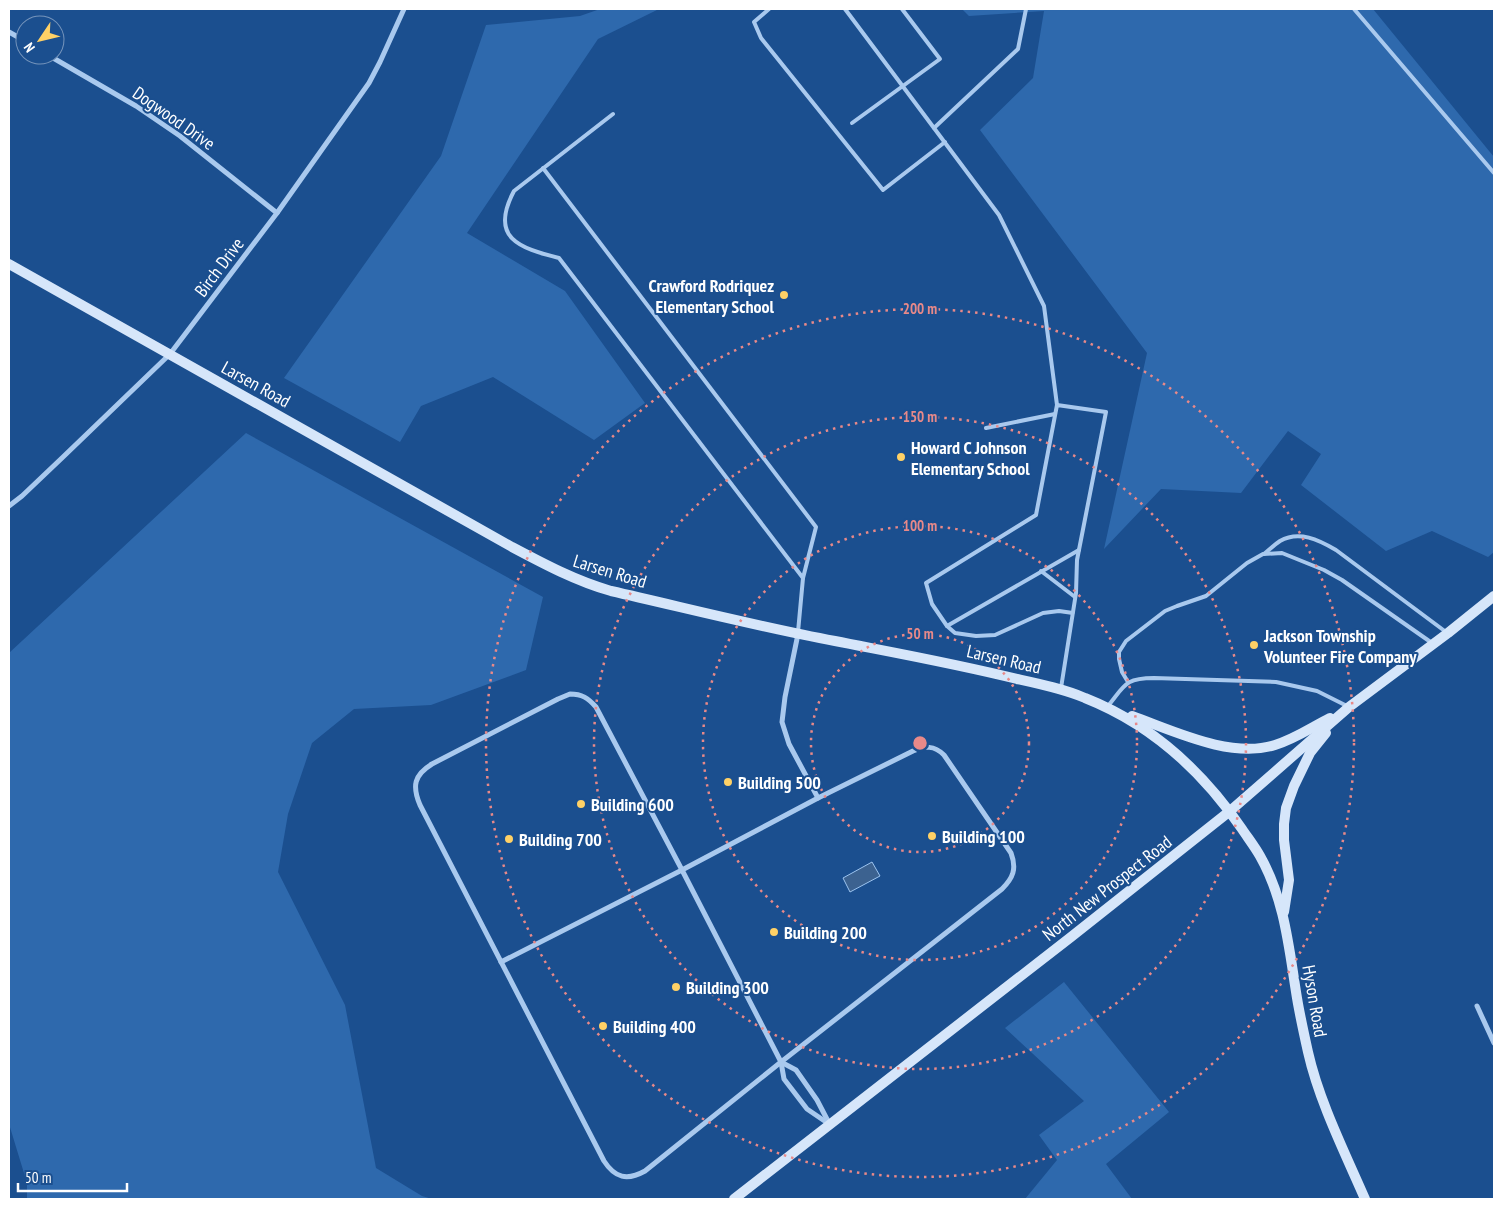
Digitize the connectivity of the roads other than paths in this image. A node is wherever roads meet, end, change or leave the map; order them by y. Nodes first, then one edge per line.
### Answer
1 (404, 9) edge
2 (769, 9) edge
3 (845, 9) edge
4 (902, 9) edge
5 (1026, 9) edge
6 (1354, 9) edge
7 (65, 65) edge
8 (903, 86) junction
9 (613, 114) dead end
10 (852, 123) dead end
11 (934, 128) junction
12 (945, 142) junction
13 (543, 168) junction
14 (1494, 173) edge
15 (277, 213) junction
16 (9, 264) edge
17 (170, 354) junction
18 (1056, 405) junction
19 (1055, 414) junction
20 (986, 428) dead end
21 (9, 506) edge
22 (1078, 550) junction
23 (1263, 554) junction
24 (1042, 571) junction
25 (803, 578) junction
26 (1494, 596) edge
27 (1075, 597) junction
28 (1073, 613) junction
29 (947, 626) junction
30 (1448, 633) junction
31 (798, 634) junction
32 (1433, 644) junction
33 (1128, 682) junction
34 (1061, 690) junction
35 (1107, 707) junction
36 (1348, 708) junction
37 (818, 798) junction
38 (1230, 811) junction
39 (682, 870) junction
40 (1283, 916) junction
41 (501, 962) junction
42 (1477, 1006) dead end
43 (1494, 1043) edge
44 (781, 1062) junction
45 (829, 1125) junction
46 (734, 1199) edge
47 (1365, 1199) edge

1 - 15 street, Birch Drive
2 - 12 lane
3 - 8 lane
4 - 8 lane
5 - 11 lane
6 - 14 lane
7 - 15 street, Dogwood Drive
8 - 10 lane
8 - 11 lane
9 - 13 lane
11 - 12 lane
12 - 18 lane
13 - 25 lane
13 - 25 lane
15 - 17 street, Birch Drive
16 - 17 street, Larsen Road
17 - 21 street, Birch Drive
17 - 31 street, Larsen Road
18 - 19 lane
18 - 22 lane
19 - 20 lane
19 - 29 lane
22 - 24 lane
22 - 27 lane
23 - 30 lane
23 - 32 lane
23 - 33 lane
24 - 27 lane
24 - 29 lane
25 - 31 lane
26 - 30 street, North New Prospect Road
27 - 28 lane
28 - 29 lane
28 - 34 lane
30 - 32 street, North New Prospect Road
31 - 34 street, Larsen Road
31 - 37 street
32 - 36 street, North New Prospect Road
33 - 35 lane
33 - 36 lane
34 - 35 street, Larsen Road
35 - 36 street
35 - 38 street, Larsen Road
36 - 38 street, North New Prospect Road
36 - 40 street
37 - 39 street
37 - 44 street
38 - 40 street, Hyson Road
38 - 45 street, North New Prospect Road
39 - 41 street
39 - 41 street
39 - 44 street
40 - 47 street, Hyson Road
41 - 44 street
42 - 43 street
44 - 45 street
44 - 45 street
45 - 46 street, North New Prospect Road

